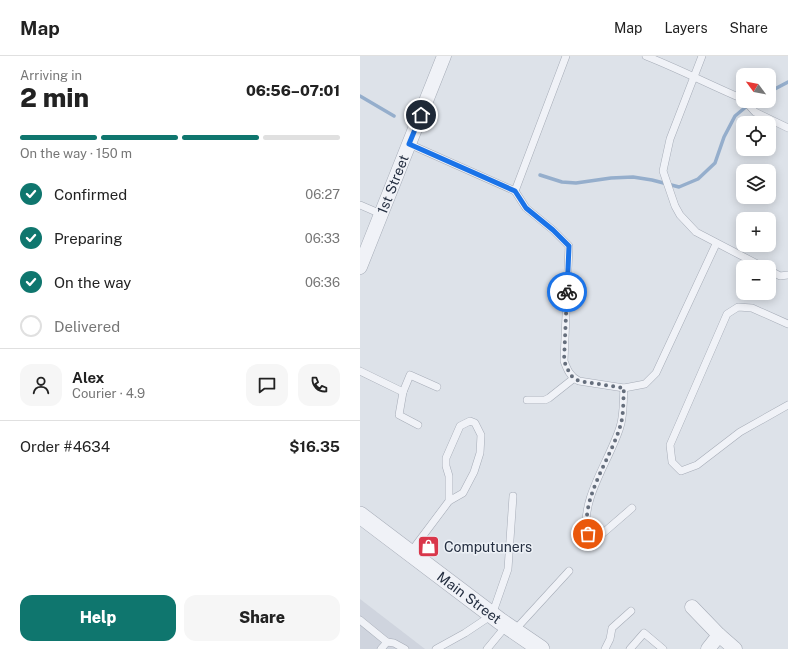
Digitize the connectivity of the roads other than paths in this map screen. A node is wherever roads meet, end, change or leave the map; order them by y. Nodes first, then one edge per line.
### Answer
1 (444, 56) edge
2 (566, 56) edge
3 (646, 56) edge
4 (702, 56) edge
5 (694, 77) junction
6 (736, 95) edge
7 (752, 108) edge
8 (788, 128) edge
9 (409, 144) junction
10 (515, 191) junction
11 (360, 205) edge
12 (381, 214) junction
13 (716, 244) junction
14 (749, 260) edge
15 (360, 267) edge
16 (776, 274) edge
17 (788, 275) edge
18 (788, 324) edge
19 (360, 371) edge
20 (573, 378) junction
21 (437, 387) dead end
22 (624, 388) junction
23 (403, 392) junction
24 (527, 400) dead end
25 (788, 405) edge
26 (418, 425) dead end
27 (513, 496) dead end
28 (449, 501) junction
29 (632, 508) dead end
30 (360, 515) edge
31 (410, 553) junction
32 (569, 572) dead end
33 (692, 606) dead end
34 (631, 611) dead end
35 (492, 616) junction
36 (360, 620) edge
37 (510, 628) junction
38 (720, 635) junction
39 (388, 642) junction
40 (381, 649) edge
41 (405, 649) edge
42 (436, 649) edge
43 (487, 649) edge
44 (541, 649) edge
45 (605, 649) edge
46 (630, 649) edge
47 (663, 649) edge
48 (708, 649) edge
49 (735, 649) edge

1 - 9 street, 1st Street
2 - 10 lane
3 - 5 lane
4 - 5 lane
5 - 6 lane
5 - 13 lane
7 - 8 lane
9 - 10 lane
9 - 12 street, 1st Street
10 - 20 lane
11 - 12 lane
12 - 15 street, 1st Street
13 - 14 lane
13 - 22 lane
16 - 17 lane
18 - 25 lane
19 - 23 lane
20 - 22 lane
20 - 24 lane
21 - 23 lane
22 - 29 lane
23 - 26 lane
27 - 35 lane
28 - 28 lane
28 - 31 lane
30 - 31 street, Main Street
31 - 35 street, Main Street
32 - 37 lane
33 - 38 street
34 - 45 lane
35 - 37 street, Main Street
35 - 42 lane
36 - 39 lane
37 - 43 lane
37 - 44 street, Main Street
38 - 48 street
38 - 49 street
39 - 40 lane
39 - 41 lane
46 - 47 lane

